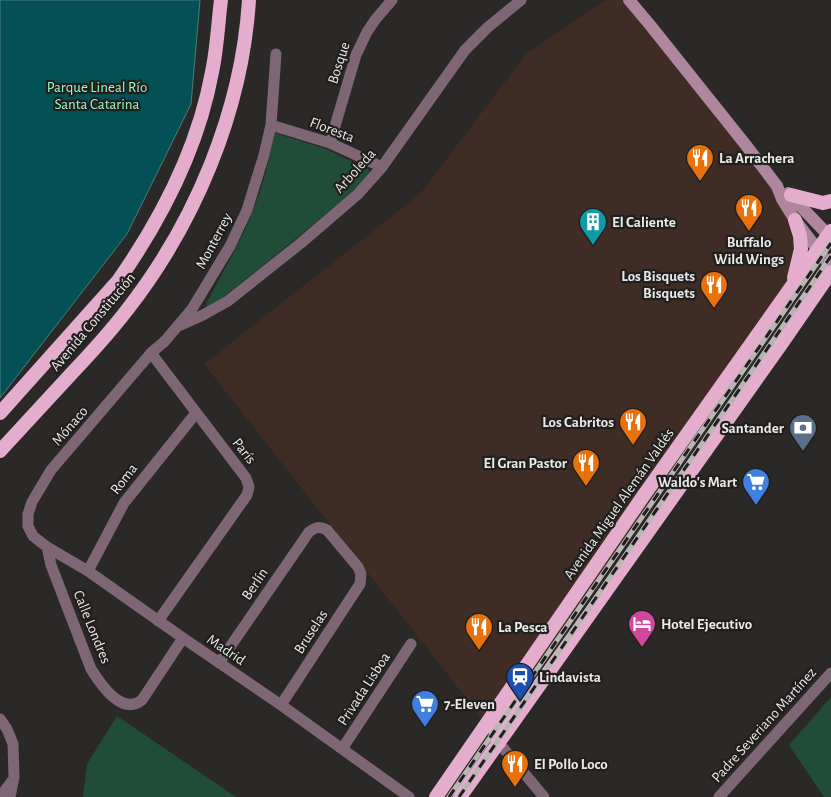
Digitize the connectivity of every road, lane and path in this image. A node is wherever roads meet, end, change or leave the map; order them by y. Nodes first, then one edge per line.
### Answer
1 (221, 0) edge
2 (249, 0) edge
3 (392, 0) edge
4 (521, 0) edge
5 (629, 0) edge
6 (276, 54) dead end
7 (271, 125) junction
8 (330, 143) junction
9 (382, 167) junction
10 (777, 186) junction
11 (791, 195) junction
12 (831, 202) edge
13 (795, 220) junction
14 (830, 234) edge
15 (818, 250) junction
16 (831, 267) edge
17 (831, 272) edge
18 (792, 287) junction
19 (178, 326) junction
20 (151, 353) junction
21 (0, 413) edge
22 (196, 413) junction
23 (0, 451) edge
24 (28, 526) joint
25 (47, 547) junction
26 (88, 571) junction
27 (361, 574) joint
28 (158, 621) junction
29 (183, 638) junction
30 (411, 644) dead end
31 (219, 663) junction
32 (831, 674) edge
33 (519, 676) junction
34 (281, 705) junction
35 (0, 719) edge
36 (499, 743) junction
37 (342, 749) junction
38 (486, 760) junction
39 (14, 778) junction
40 (0, 796) edge
41 (10, 797) edge
42 (410, 797) edge
43 (436, 797) edge
44 (450, 797) edge
45 (460, 797) edge
46 (544, 797) edge
47 (719, 797) edge

1 - 21 highway, Avenida Constitución
2 - 23 highway, Avenida Constitución
3 - 8 street, Bosque
4 - 9 street, Arboleda
5 - 10 main road
6 - 7 street, Monterrey
7 - 8 street, Floresta
7 - 19 street, Monterrey
8 - 9 street, Floresta
9 - 19 street, Arboleda
10 - 11 main road
10 - 13 main road
11 - 12 highway
11 - 14 main road
13 - 15 main road
13 - 18 highway
14 - 15 highway, Avenida Miguel Alemán Valdés
15 - 16 main road
15 - 18 highway, Avenida Miguel Alemán Valdés
17 - 36 highway
18 - 33 highway, Avenida Miguel Alemán Valdés
19 - 20 street, Monterrey
20 - 22 street, París
20 - 24 street, Mónaco
22 - 26 street, Roma
22 - 28 street, París
24 - 25 street, Madrid
25 - 26 street, Madrid
25 - 29 street, Calle Londres
26 - 28 street, Madrid
27 - 31 street, Berlín
27 - 34 street, Bruselas
28 - 29 street, Madrid
29 - 31 street, Madrid
30 - 37 street, Privada Lisboa
31 - 34 street, Madrid
32 - 47 street, Padre Severiano Martínez
33 - 36 highway
33 - 43 highway, Avenida Miguel Alemán Valdés
34 - 37 street, Madrid
35 - 39 street
36 - 38 highway
36 - 46 street
37 - 42 street, Madrid
38 - 44 highway
38 - 45 highway
39 - 40 street
39 - 41 street

